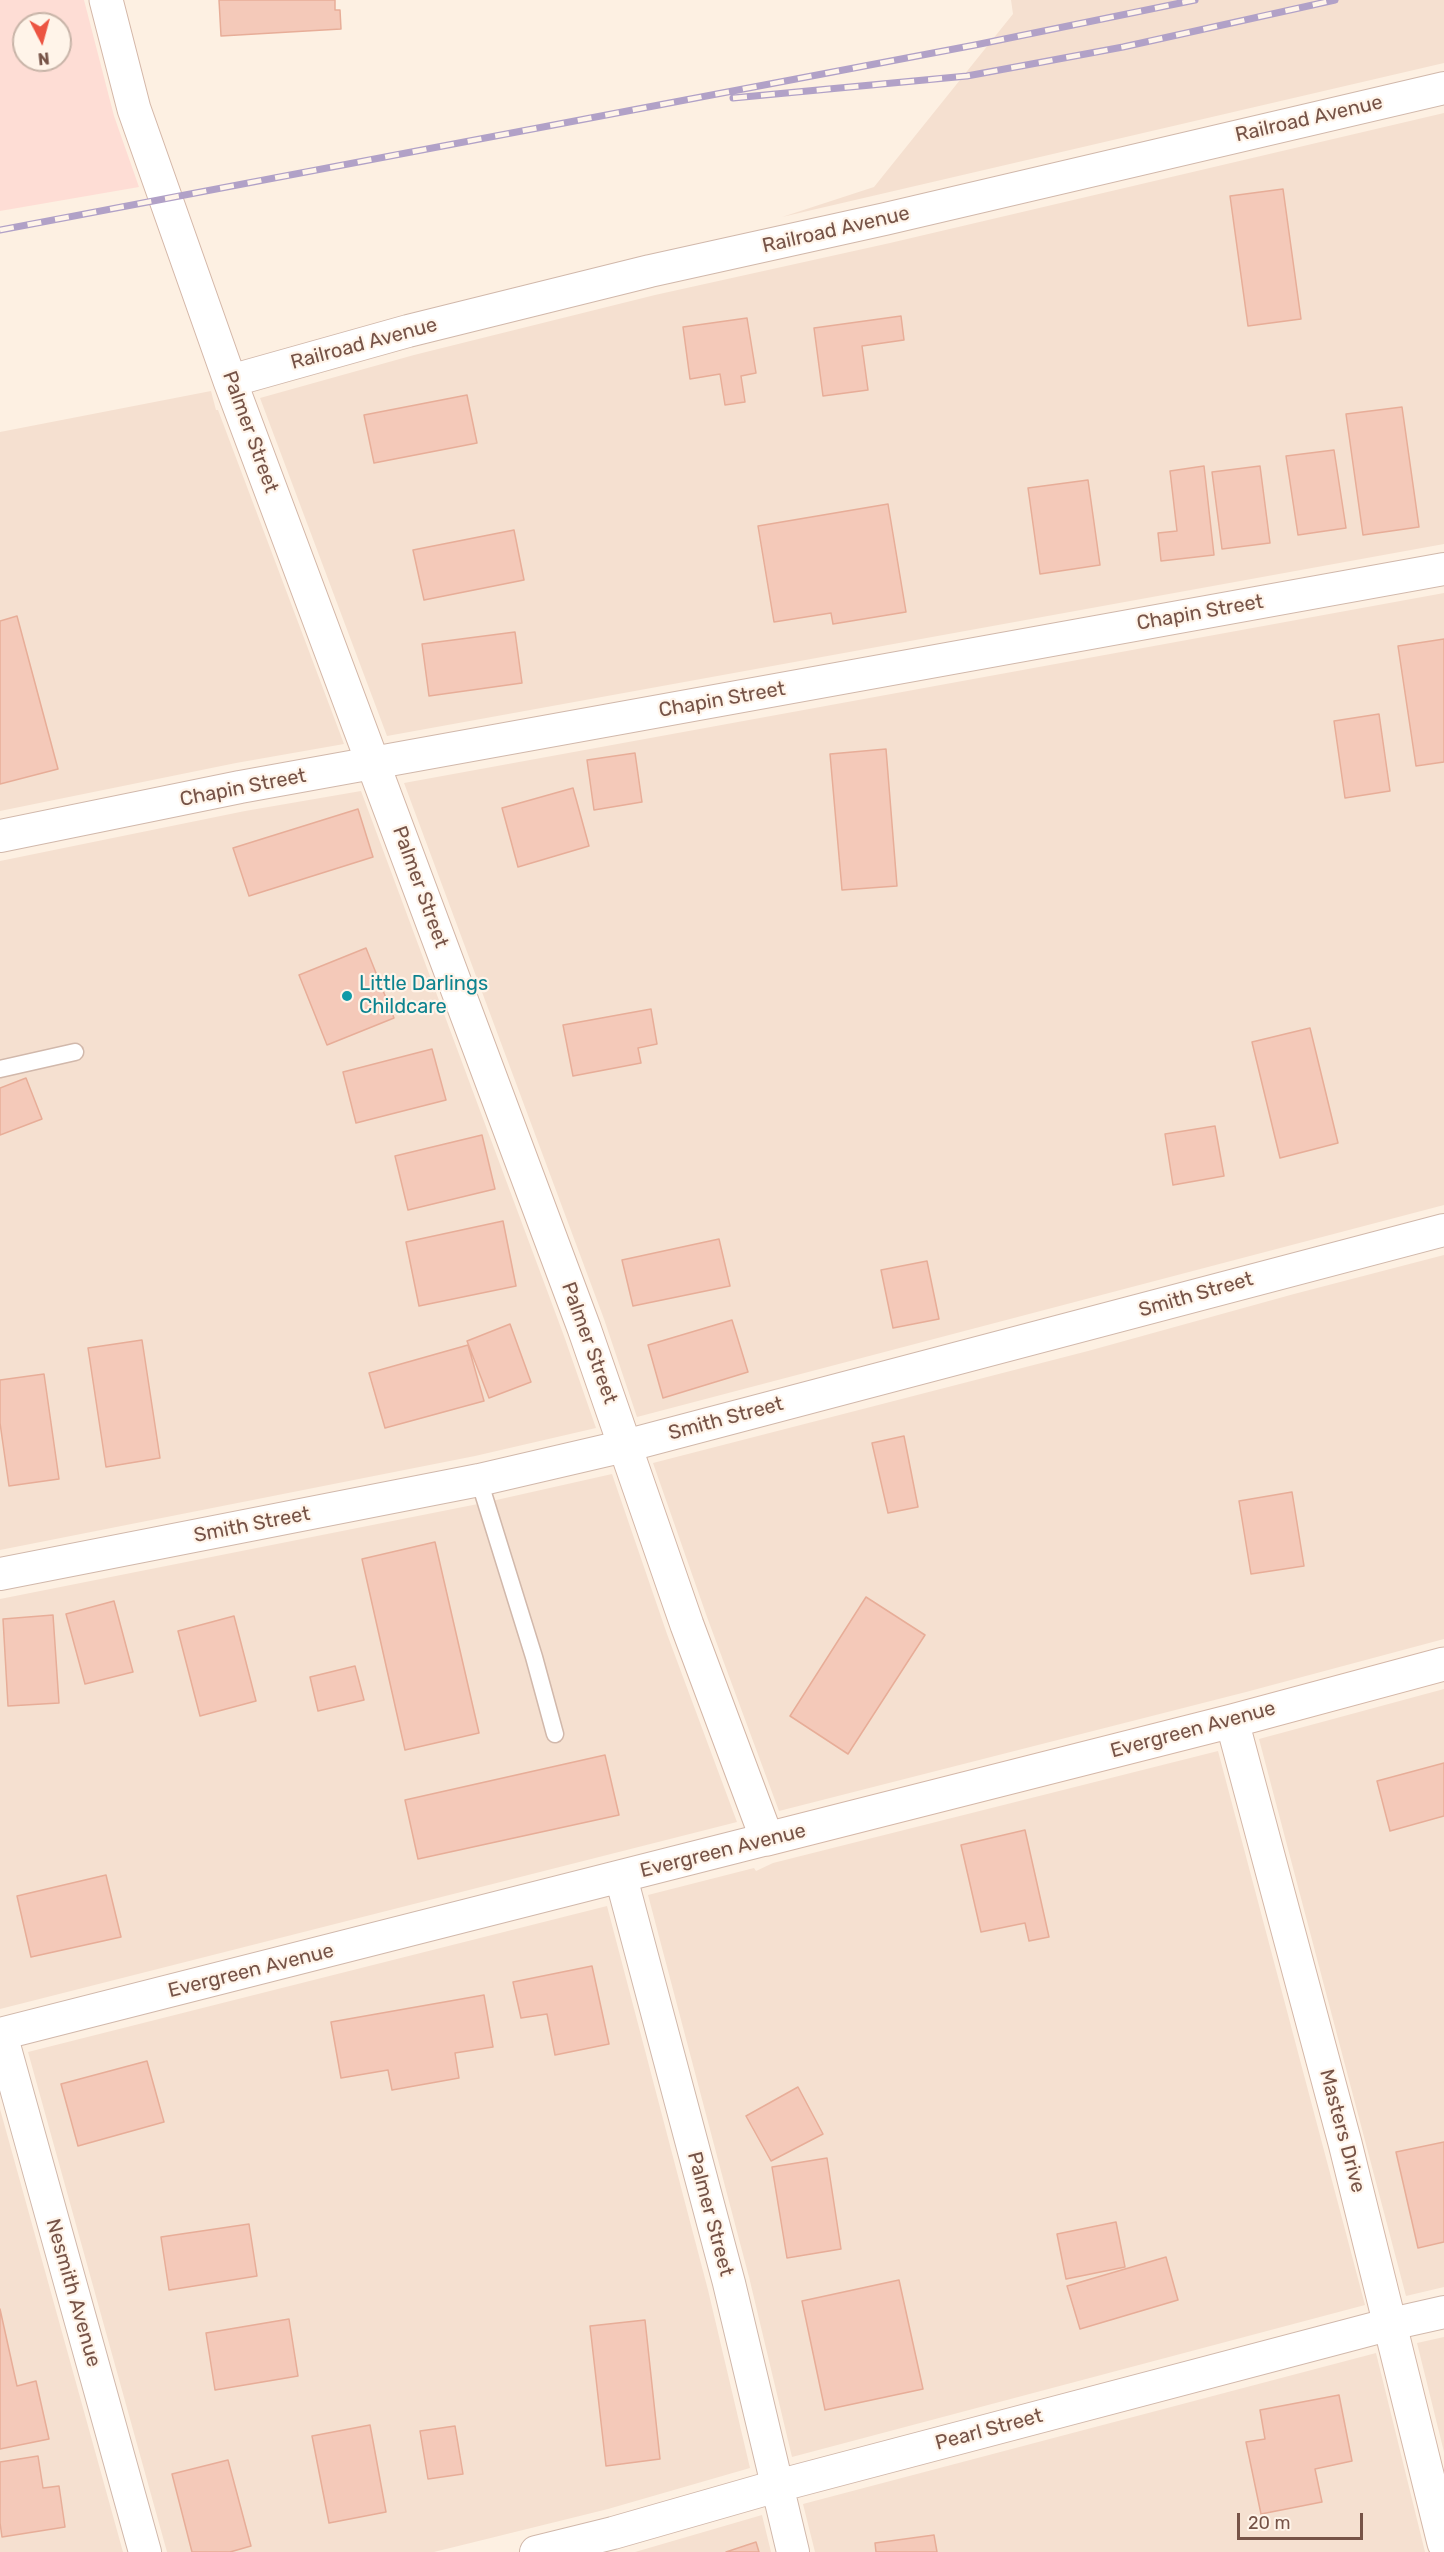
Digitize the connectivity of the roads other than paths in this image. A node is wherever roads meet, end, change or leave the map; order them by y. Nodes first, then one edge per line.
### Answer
1 (106, 0) edge
2 (1444, 88) edge
3 (230, 381) junction
4 (1444, 569) edge
5 (374, 764) junction
6 (0, 836) edge
7 (75, 1052) dead end
8 (0, 1069) edge
9 (1444, 1230) edge
10 (625, 1446) junction
11 (479, 1480) junction
12 (0, 1574) edge
13 (1444, 1664) edge
14 (1232, 1721) junction
15 (555, 1734) dead end
16 (767, 1839) junction
17 (621, 1877) junction
18 (1, 2034) edge
19 (1444, 2312) edge
20 (1391, 2324) junction
21 (777, 2486) junction
22 (1444, 2543) edge
23 (145, 2552) edge
24 (536, 2552) edge
25 (793, 2552) edge

1 - 3 street, Palmer Street
2 - 3 street, Railroad Avenue
3 - 5 street, Palmer Street
4 - 5 street, Chapin Street
5 - 6 street, Chapin Street
5 - 10 street, Palmer Street
7 - 8 lane
9 - 10 street, Smith Street
10 - 11 street, Smith Street
10 - 16 street, Palmer Street
11 - 12 street, Smith Street
11 - 15 lane
13 - 14 street, Evergreen Avenue
14 - 16 street, Evergreen Avenue
14 - 20 street, Masters Drive
16 - 17 street, Evergreen Avenue
17 - 18 street, Evergreen Avenue
17 - 21 street, Palmer Street
18 - 23 street, Nesmith Avenue
19 - 20 street, Pearl Street
20 - 21 street, Pearl Street
20 - 22 street, Masters Drive
21 - 24 street, Pearl Street
21 - 25 street, Palmer Street

